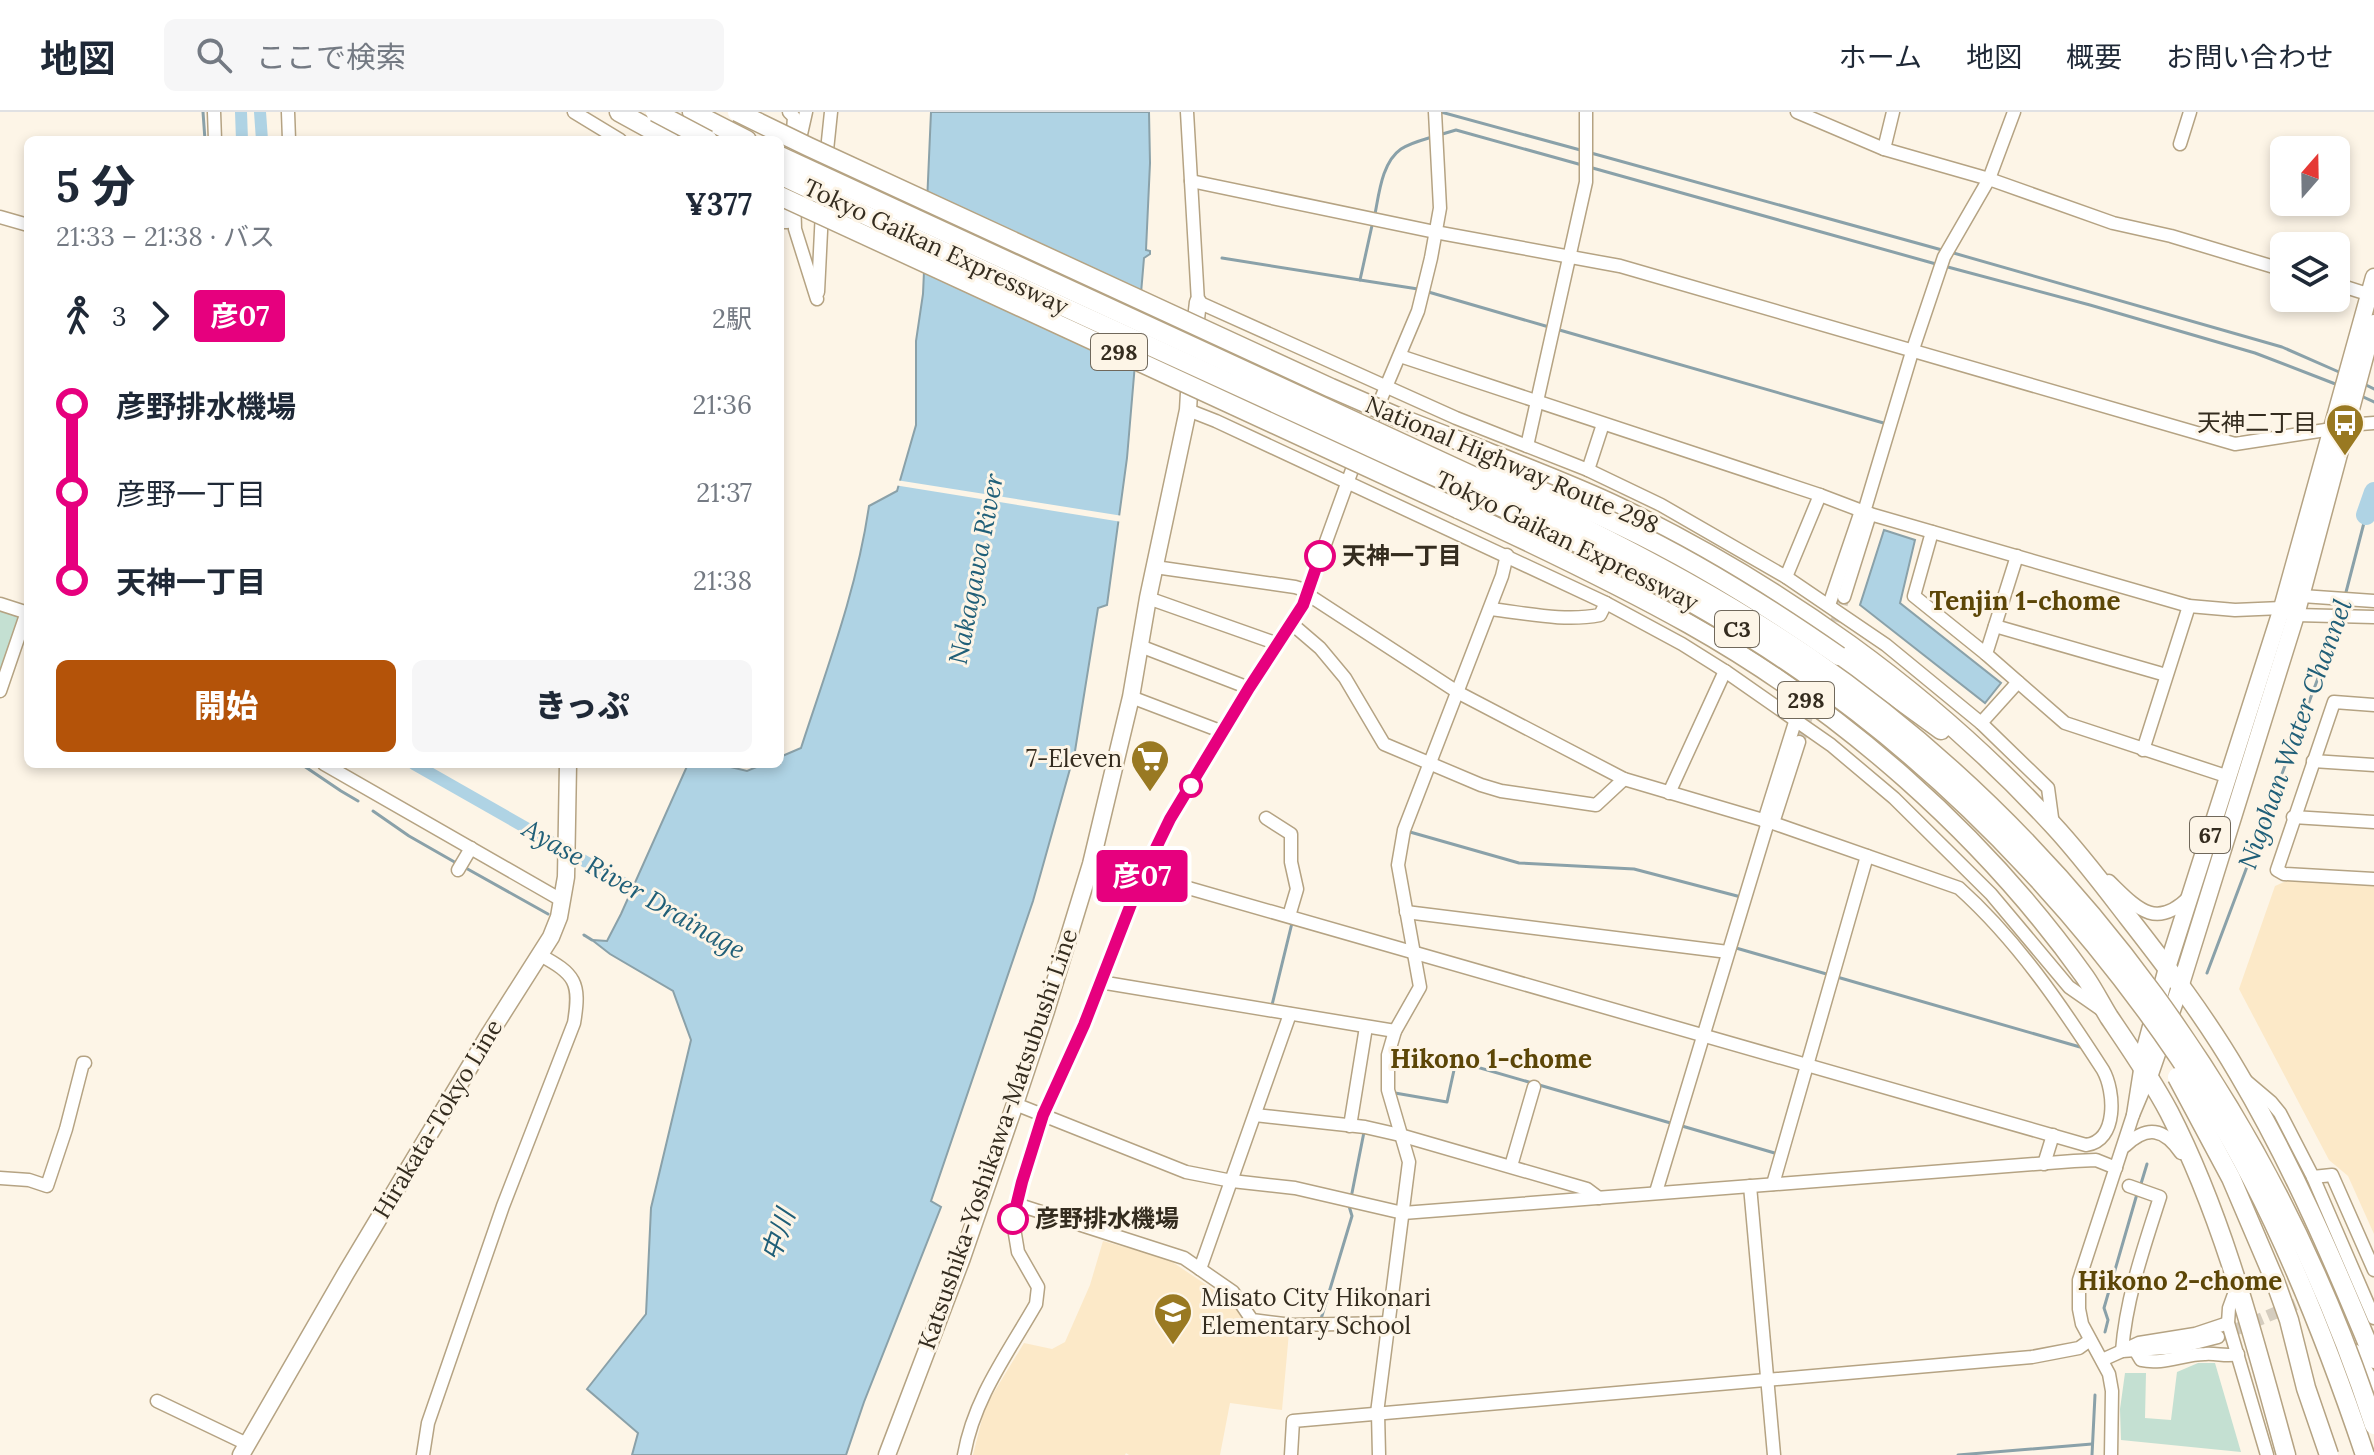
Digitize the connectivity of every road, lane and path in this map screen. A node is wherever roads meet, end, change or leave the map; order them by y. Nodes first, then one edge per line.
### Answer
1 (214, 112) edge
2 (288, 112) edge
3 (574, 112) edge
4 (619, 112) edge
5 (655, 112) edge
6 (689, 112) edge
7 (737, 112) edge
8 (789, 112) edge
9 (806, 112) edge
10 (831, 112) edge
11 (1187, 112) edge
12 (1435, 112) edge
13 (1586, 112) edge
14 (1797, 112) edge
15 (1893, 112) edge
16 (2014, 112) edge
17 (2190, 112) edge
18 (212, 136) edge
19 (289, 136) edge
20 (613, 136) edge
21 (663, 136) edge
22 (680, 136) edge
23 (700, 136) edge
24 (739, 136) edge
25 (2180, 144) dead end
26 (1884, 149) junction
27 (784, 162) edge
28 (784, 165) edge
29 (784, 166) edge
30 (784, 166) edge
31 (784, 168) edge
32 (1989, 179) junction
33 (784, 180) edge
34 (1191, 181) junction
35 (784, 198) edge
36 (0, 217) edge
37 (784, 222) edge
38 (24, 224) edge
39 (1435, 232) junction
40 (1570, 257) junction
41 (2270, 266) edge
42 (2374, 277) edge
43 (2350, 288) edge
44 (2372, 295) edge
45 (1198, 302) junction
46 (2374, 323) edge
47 (1912, 352) junction
48 (1400, 356) junction
49 (1385, 387) junction
50 (1537, 401) junction
51 (1188, 410) junction
52 (1348, 418) junction
53 (2374, 423) edge
54 (1603, 424) junction
55 (2339, 427) junction
56 (1527, 446) junction
57 (1588, 470) junction
58 (1347, 481) junction
59 (1820, 495) junction
60 (1865, 512) junction
61 (1932, 532) junction
62 (1507, 555) junction
63 (2017, 556) junction
64 (1155, 567) junction
65 (1786, 577) junction
66 (1307, 593) junction
67 (2302, 596) junction
68 (1844, 597) tunnel mouth
69 (1148, 598) junction
70 (2374, 601) edge
71 (1606, 603) junction
72 (0, 604) edge
73 (1829, 605) junction
74 (2189, 606) junction
75 (1490, 609) junction
76 (24, 611) edge
77 (2289, 611) junction
78 (2374, 617) edge
79 (24, 621) edge
80 (1292, 624) junction
81 (1995, 626) junction
82 (1278, 644) junction
83 (1140, 646) junction
84 (1986, 654) junction
85 (1725, 671) junction
86 (2166, 675) junction
87 (2018, 682) junction
88 (1249, 688) junction
89 (0, 691) edge
90 (1459, 693) junction
91 (1131, 697) junction
92 (2374, 705) edge
93 (1796, 719) junction
94 (1981, 723) junction
95 (1223, 732) junction
96 (1799, 742) tunnel mouth
97 (2143, 750) junction
98 (2313, 761) junction
99 (1430, 764) junction
100 (2374, 765) edge
101 (331, 768) edge
102 (568, 768) edge
103 (2229, 777) junction
104 (1624, 779) junction
105 (2017, 787) junction
106 (1669, 793) junction
107 (2293, 817) junction
108 (1266, 818) dead end
109 (1769, 822) junction
110 (2374, 822) edge
111 (2053, 825) junction
112 (471, 848) junction
113 (2077, 852) junction
114 (1867, 856) junction
115 (458, 870) dead end
116 (1143, 875) junction
117 (2374, 879) edge
118 (2190, 896) junction
119 (563, 901) junction
120 (1406, 912) junction
121 (2066, 913) junction
122 (1289, 916) junction
123 (1413, 952) junction
124 (1728, 952) junction
125 (540, 955) junction
126 (2167, 968) junction
127 (1100, 982) junction
128 (2181, 984) junction
129 (1290, 1014) junction
130 (2108, 1015) junction
131 (1366, 1027) junction
132 (1395, 1031) junction
133 (1704, 1035) junction
134 (85, 1063) dead end
135 (1807, 1065) junction
136 (2145, 1070) junction
137 (2240, 1075) junction
138 (1534, 1087) dead end
139 (1015, 1104) junction
140 (1043, 1115) junction
141 (1255, 1115) junction
142 (1350, 1126) junction
143 (1400, 1135) junction
144 (2053, 1135) junction
145 (2122, 1148) junction
146 (2044, 1164) junction
147 (1511, 1166) junction
148 (2116, 1168) junction
149 (2313, 1177) junction
150 (0, 1178) edge
151 (1232, 1181) junction
152 (1773, 1184) junction
153 (1750, 1186) junction
154 (2129, 1186) dead end
155 (2202, 1186) junction
156 (1656, 1192) junction
157 (1599, 1198) junction
158 (1016, 1204) junction
159 (1403, 1213) junction
160 (1200, 1269) junction
161 (2372, 1272) edge
162 (2237, 1286) junction
163 (2331, 1312) junction
164 (2374, 1318) edge
165 (1389, 1323) junction
166 (2228, 1323) junction
167 (2218, 1337) tunnel mouth
168 (2090, 1340) junction
169 (2129, 1350) junction
170 (2238, 1354) junction
171 (2374, 1359) edge
172 (2102, 1360) junction
173 (2262, 1368) junction
174 (1768, 1379) junction
175 (2374, 1390) edge
176 (157, 1401) dead end
177 (1378, 1413) junction
178 (2374, 1425) edge
179 (244, 1450) edge
180 (423, 1455) edge
181 (887, 1455) edge
182 (964, 1455) edge
183 (1291, 1455) edge
184 (1379, 1455) edge
185 (1774, 1455) edge
186 (2111, 1455) edge
187 (2267, 1455) edge
188 (2286, 1455) edge
189 (2298, 1455) edge
190 (2329, 1455) edge
191 (2365, 1455) edge

1 - 18 street
2 - 19 street
3 - 20 street
4 - 21 highway
5 - 23 highway, bridge
6 - 22 main road
6 - 24 highway
7 - 105 highway, National Highway Route 298 / 298, bridge
8 - 27 street
9 - 28 street
10 - 31 street
11 - 34 street
12 - 39 street
13 - 40 street
14 - 26 street
15 - 26 street
16 - 32 street
17 - 25 street
26 - 32 street
29 - 52 highway, Tokyo Gaikan Expressway / C3, bridge
30 - 121 highway, Tokyo Gaikan Expressway / C3, bridge
32 - 41 street
32 - 47 street
33 - 37 street
34 - 39 street
34 - 45 street
35 - 130 highway, 298, bridge
36 - 38 street
39 - 40 street
39 - 48 street
40 - 47 street
40 - 50 street
42 - 44 main road, 67
43 - 44 street
44 - 55 main road, 67
45 - 49 street
45 - 51 main road, Katsushika-Yoshikawa-Matsubushi Line
46 - 55 main road, 67
47 - 55 street
47 - 60 street
48 - 49 street
48 - 50 street
49 - 56 street
49 - 58 street
50 - 54 street
50 - 56 street
51 - 58 street
51 - 64 main road, Katsushika-Yoshikawa-Matsubushi Line
52 - 105 highway, 298, bridge
52 - 163 highway, Tokyo Gaikan Expressway / C3, bridge
53 - 55 street
54 - 57 street
54 - 59 street
55 - 67 main road, 67
55 - 77 main road, 67
56 - 57 street
57 - 65 street
58 - 62 street
58 - 66 street
59 - 60 street
59 - 65 street
60 - 61 street
60 - 68 street
60 - 73 street
61 - 63 street
61 - 84 street
62 - 71 street
62 - 75 street
63 - 74 street
63 - 81 street
64 - 66 street
64 - 69 main road, Katsushika-Yoshikawa-Matsubushi Line
65 - 73 street
66 - 80 street
66 - 90 street
67 - 70 street
67 - 77 main road, 67
69 - 82 street
69 - 83 main road, Katsushika-Yoshikawa-Matsubushi Line
71 - 75 street
71 - 85 street
72 - 76 street
73 - 94 street
74 - 77 street
74 - 86 street
75 - 90 street
77 - 78 street
77 - 103 main road, 67
77 - 128 main road, 67
79 - 89 street
80 - 82 street
80 - 99 street
81 - 84 street
81 - 86 street
82 - 88 street
83 - 88 street
83 - 91 main road, Katsushika-Yoshikawa-Matsubushi Line
84 - 87 street
85 - 93 street
85 - 106 street
86 - 97 street
87 - 94 street
87 - 97 street
88 - 95 street
90 - 99 street
90 - 104 street
91 - 95 street
91 - 139 main road, Katsushika-Yoshikawa-Matsubushi Line
92 - 98 street
93 - 109 street
93 - 130 street
94 - 111 street
95 - 116 street
96 - 109 street
97 - 103 street
98 - 100 street
98 - 107 street
99 - 104 street
99 - 120 street
101 - 112 street
102 - 119 main road, Hirakata-Tokyo Line
103 - 118 main road, 67
104 - 106 street
105 - 111 highway, National Highway Route 298 / 298
106 - 109 street
107 - 110 street
107 - 117 street
108 - 122 street
109 - 114 street
109 - 124 street
111 - 113 highway, National Highway Route 298 / 298
112 - 115 street
112 - 119 street
113 - 118 street
113 - 126 highway, National Highway Route 298 / 298
114 - 135 street
114 - 144 street
116 - 122 street
116 - 127 street
118 - 126 main road, 67
119 - 125 main road, Hirakata-Tokyo Line
120 - 123 street
120 - 124 street
121 - 190 highway, bridge
121 - 191 highway, Tokyo Gaikan Expressway / C3, bridge
122 - 123 street
123 - 132 street
123 - 133 street
124 - 133 street
125 - 179 main road, Hirakata-Tokyo Line
125 - 180 street
126 - 128 highway, National Highway Route 298 / 298
126 - 136 main road, 67
127 - 129 street
127 - 140 street
128 - 136 main road, 67
128 - 137 highway, National Highway Route 298 / 298
129 - 131 street
129 - 141 street
130 - 136 highway, 298
131 - 132 street
131 - 142 street
132 - 143 street
133 - 135 street
133 - 156 street
134 - 150 street
135 - 144 street
135 - 152 street
136 - 145 street
136 - 155 highway, 298
137 - 149 street
137 - 171 highway, National Highway Route 298 / 298
138 - 147 street
139 - 140 street
139 - 181 main road, Katsushika-Yoshikawa-Matsubushi Line
140 - 151 street
140 - 158 street
141 - 142 street
141 - 151 street
142 - 143 street
143 - 147 street
143 - 159 street
144 - 146 street
145 - 148 street
145 - 155 street
146 - 148 street
146 - 152 street
147 - 157 street
148 - 168 street
149 - 161 street
149 - 164 street
151 - 159 street
151 - 160 street
152 - 153 street
153 - 156 street
153 - 174 street
154 - 169 street
155 - 162 highway, 298
156 - 157 street
157 - 159 street
158 - 160 street
158 - 182 street
159 - 165 street
160 - 165 street
162 - 166 street
162 - 173 highway, 298
163 - 175 highway, bridge
163 - 178 highway, Tokyo Gaikan Expressway / C3, bridge
165 - 177 street
166 - 169 street
166 - 170 street
167 - 169 street
168 - 172 street
168 - 174 street
169 - 170 street
169 - 172 street
170 - 187 street
172 - 186 street
173 - 188 highway, 298
173 - 189 highway
174 - 177 street
174 - 185 street
176 - 179 street
177 - 183 street
177 - 184 street

